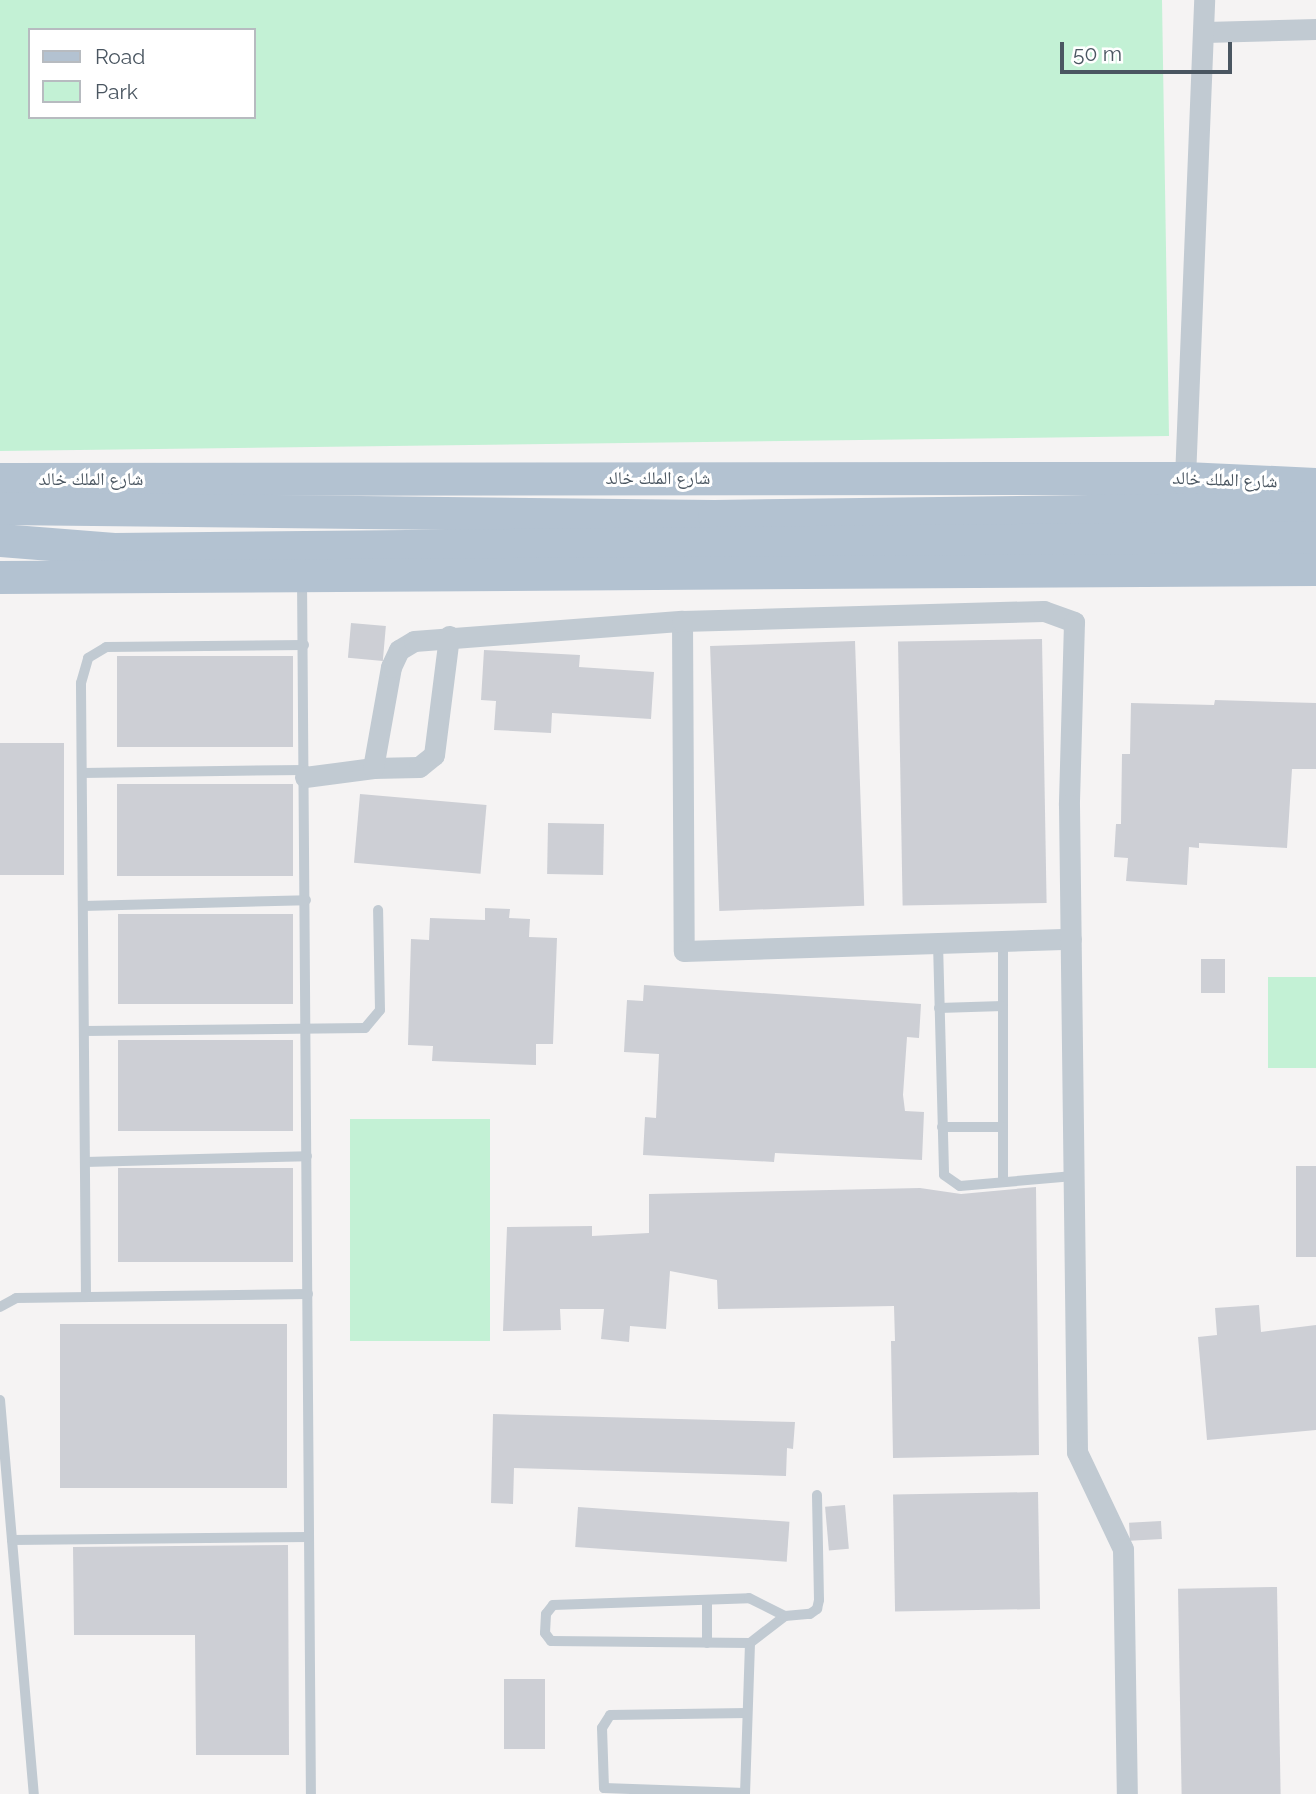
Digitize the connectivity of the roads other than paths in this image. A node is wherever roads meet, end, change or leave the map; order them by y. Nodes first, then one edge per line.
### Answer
1 (1204, 0) edge
2 (1316, 29) edge
3 (1205, 32) junction
4 (1185, 478) junction
5 (0, 479) edge
6 (1316, 484) edge
7 (0, 508) edge
8 (1316, 508) edge
9 (713, 528) junction
10 (1316, 537) edge
11 (0, 540) edge
12 (0, 563) edge
13 (1316, 569) edge
14 (302, 575) junction
15 (0, 577) edge
16 (57, 577) junction
17 (682, 621) junction
18 (449, 636) junction
19 (304, 645) junction
20 (373, 768) junction
21 (82, 773) junction
22 (305, 774) junction
23 (306, 900) junction
24 (83, 906) junction
25 (378, 910) dead end
26 (1071, 939) junction
27 (1003, 941) junction
28 (938, 943) junction
29 (1003, 1006) junction
30 (939, 1008) junction
31 (307, 1028) junction
32 (84, 1031) junction
33 (1003, 1126) junction
34 (942, 1128) junction
35 (307, 1156) junction
36 (85, 1162) junction
37 (1074, 1176) junction
38 (1003, 1182) junction
39 (308, 1294) junction
40 (86, 1297) junction
41 (0, 1307) edge
42 (0, 1400) edge
43 (817, 1494) dead end
44 (310, 1538) junction
45 (12, 1540) junction
46 (707, 1600) junction
47 (785, 1616) junction
48 (707, 1643) junction
49 (750, 1643) junction
50 (747, 1713) junction
51 (745, 1793) edge
52 (34, 1794) edge
53 (311, 1794) edge
54 (1127, 1794) edge

1 - 3 street
2 - 3 street
3 - 4 street
4 - 5 main road, شارع الملك خالد
4 - 6 main road, شارع الملك خالد
7 - 9 main road
8 - 9 main road
9 - 10 main road
9 - 11 main road
12 - 16 main road
13 - 14 main road
14 - 16 main road
14 - 19 lane
15 - 16 main road
17 - 18 street
17 - 26 street
17 - 28 street
18 - 20 street
18 - 20 street
19 - 21 lane
19 - 22 lane
20 - 22 street
21 - 22 lane
21 - 24 lane
22 - 23 lane
23 - 24 lane
23 - 31 lane
24 - 32 lane
25 - 31 lane
26 - 27 street
26 - 37 street
27 - 28 street
27 - 29 lane
28 - 30 lane
29 - 30 lane
29 - 33 lane
30 - 34 lane
31 - 32 lane
31 - 35 lane
32 - 36 lane
33 - 34 lane
33 - 38 lane
34 - 38 lane
35 - 36 lane
35 - 39 lane
36 - 40 lane
37 - 38 lane
37 - 54 street
39 - 40 lane
39 - 44 lane
40 - 41 lane
42 - 45 lane
43 - 47 lane
44 - 45 lane
44 - 53 lane
45 - 52 lane
46 - 47 lane
46 - 48 lane
46 - 48 lane
47 - 49 lane
48 - 49 lane
49 - 50 lane
50 - 51 lane
50 - 51 lane

